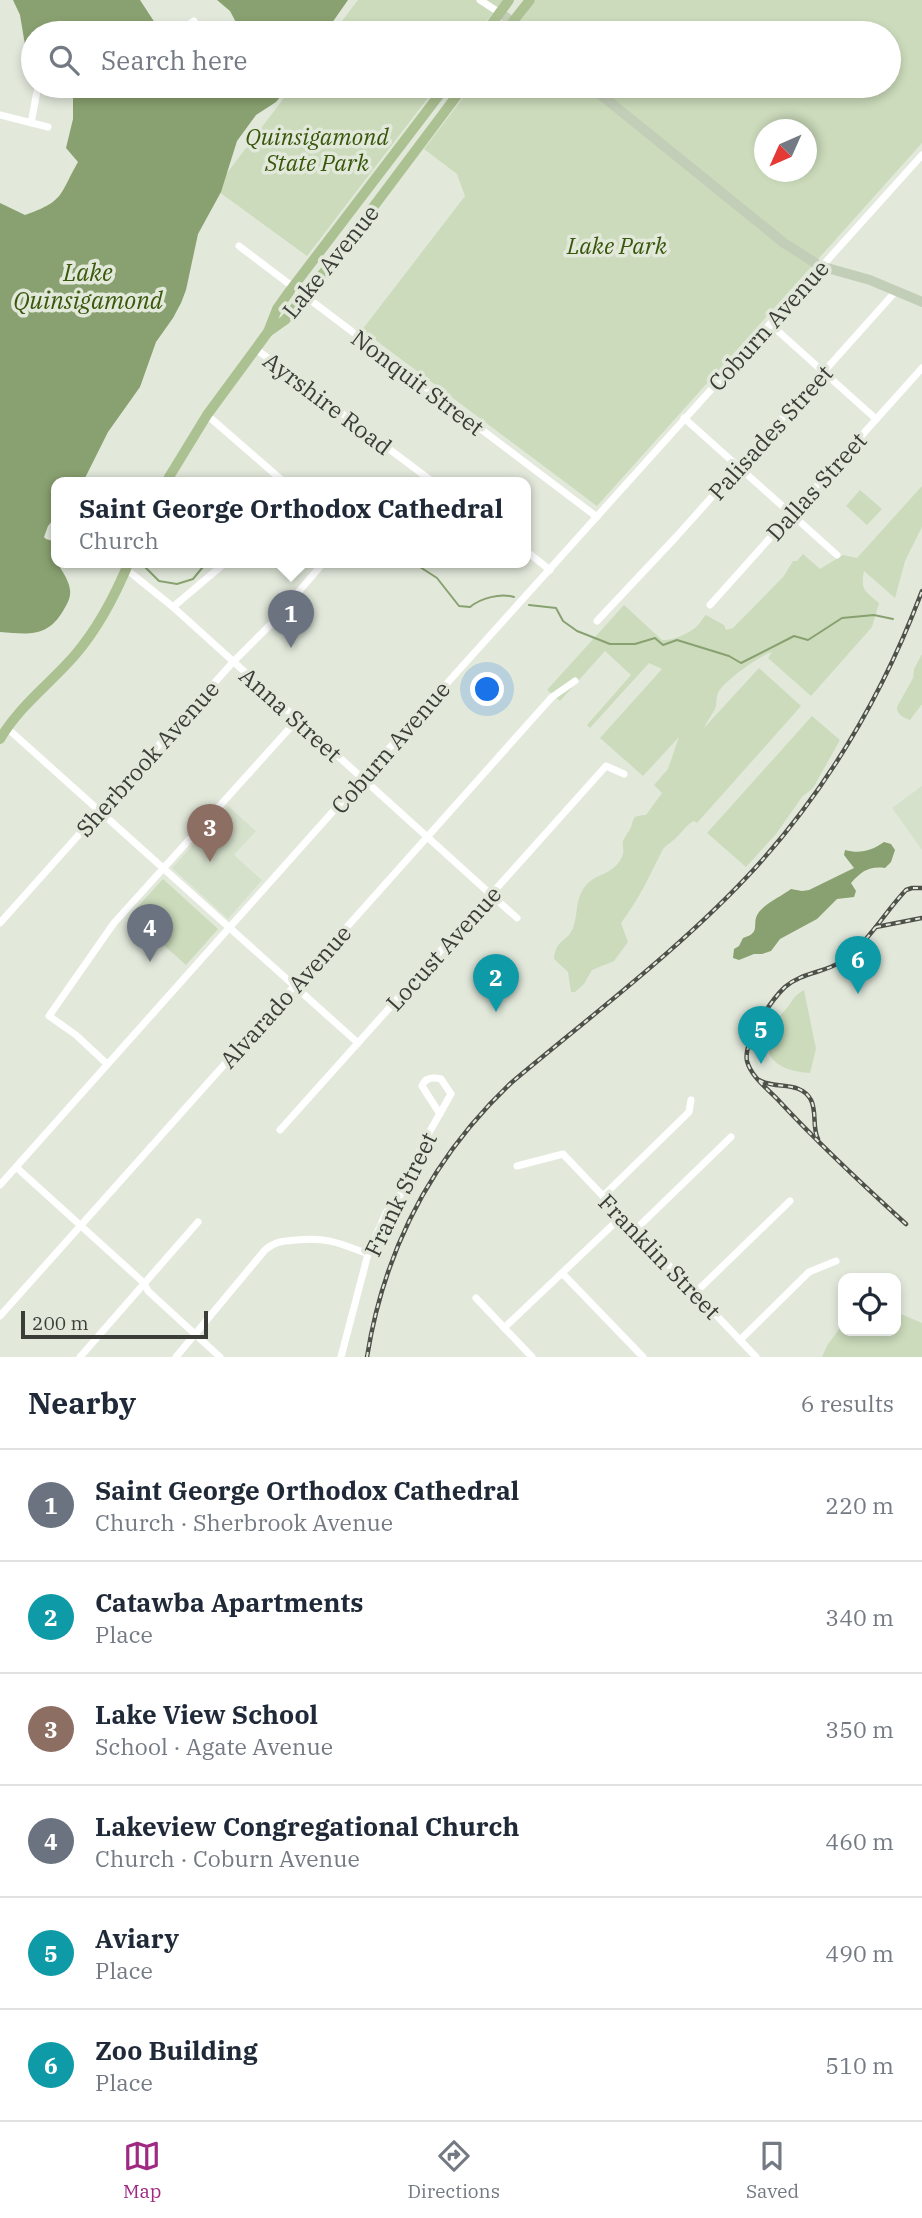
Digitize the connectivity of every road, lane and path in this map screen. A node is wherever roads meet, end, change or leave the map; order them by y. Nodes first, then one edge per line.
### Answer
1 (480, 0) edge
2 (509, 0) edge
3 (530, 0) edge
4 (500, 13) junction
5 (494, 21) edge
6 (512, 21) edge
7 (514, 21) edge
8 (36, 98) edge
9 (437, 98) edge
10 (455, 98) edge
11 (605, 98) edge
12 (0, 115) edge
13 (31, 123) junction
14 (48, 127) dead end
15 (922, 155) edge
16 (239, 246) dead end
17 (820, 266) junction
18 (293, 287) junction
19 (896, 291) junction
20 (304, 295) junction
21 (922, 302) edge
22 (770, 324) junction
23 (268, 332) junction
24 (256, 349) junction
25 (922, 368) edge
26 (824, 374) junction
27 (207, 415) junction
28 (684, 418) junction
29 (877, 419) junction
30 (738, 467) junction
31 (169, 477) edge
32 (278, 477) edge
33 (426, 477) edge
34 (790, 515) junction
35 (597, 517) junction
36 (531, 555) edge
37 (837, 555) dead end
38 (126, 568) edge
39 (129, 568) edge
40 (219, 568) edge
41 (319, 568) edge
42 (550, 570) junction
43 (710, 605) dead end
44 (173, 607) junction
45 (597, 621) dead end
46 (233, 662) junction
47 (575, 681) dead end
48 (297, 720) junction
49 (7, 728) junction
50 (0, 739) edge
51 (624, 774) dead end
52 (363, 779) junction
53 (100, 811) junction
54 (428, 836) junction
55 (163, 868) junction
56 (491, 894) junction
57 (517, 918) dead end
58 (0, 923) edge
59 (229, 928) junction
60 (294, 987) junction
61 (358, 1043) junction
62 (107, 1064) junction
63 (691, 1101) dead end
64 (440, 1114) junction
65 (280, 1130) dead end
66 (731, 1137) dead end
67 (517, 1166) dead end
68 (16, 1167) junction
69 (0, 1185) edge
70 (603, 1196) junction
71 (790, 1201) dead end
72 (622, 1216) junction
73 (198, 1222) dead end
74 (81, 1225) junction
75 (635, 1230) junction
76 (368, 1254) junction
77 (836, 1261) dead end
78 (562, 1273) junction
79 (145, 1283) junction
80 (695, 1293) junction
81 (477, 1298) dead end
82 (0, 1316) edge
83 (504, 1328) junction
84 (196, 1335) junction
85 (740, 1340) junction
86 (80, 1357) edge
87 (176, 1357) edge
88 (220, 1357) edge
89 (341, 1357) edge
90 (533, 1357) edge
91 (643, 1357) edge
92 (756, 1357) edge

1 - 4 street
2 - 4 main road
3 - 7 main road
4 - 5 main road
4 - 6 main road
8 - 13 street
9 - 18 main road, Lake Avenue
10 - 20 main road, Lake Avenue
11 - 17 main road
12 - 13 street
13 - 14 street
15 - 17 street, Coburn Avenue
16 - 18 street, Nonquit Street
17 - 19 main road
17 - 22 street, Coburn Avenue
18 - 20 street, Nonquit Street
18 - 23 main road, Lake Avenue
19 - 21 main road
19 - 26 street, Palisades Street
20 - 23 main road, Lake Avenue
20 - 35 street, Nonquit Street
22 - 26 street
22 - 28 street, Coburn Avenue
23 - 24 main road, Lake Avenue
24 - 27 main road, Lake Avenue
24 - 33 street, Ayrshire Road
25 - 29 street, Dallas Street
26 - 29 street
26 - 30 street, Palisades Street
27 - 31 main road, Lake Avenue
27 - 32 street
28 - 30 street
28 - 35 street, Coburn Avenue
29 - 34 street, Dallas Street
30 - 34 street
30 - 45 street, Palisades Street
34 - 37 street
34 - 43 street, Dallas Street
35 - 42 street, Coburn Avenue
36 - 42 street
38 - 49 main road
39 - 44 street, Anna Street
40 - 44 street
41 - 46 street, Sherbrook Avenue
42 - 52 street, Coburn Avenue
44 - 46 street, Anna Street
46 - 48 street, Anna Street
46 - 53 street, Sherbrook Avenue
47 - 54 street, Alvarado Avenue
48 - 52 street, Anna Street
48 - 55 street
49 - 50 main road
49 - 53 street
51 - 56 street, Locust Avenue
52 - 54 street, Anna Street
52 - 59 street, Coburn Avenue
53 - 55 street
53 - 58 street, Sherbrook Avenue
54 - 56 street, Anna Street
54 - 60 street, Alvarado Avenue
55 - 59 street
55 - 62 street
56 - 57 street, Anna Street
56 - 61 street, Locust Avenue
59 - 60 street
59 - 62 street, Coburn Avenue
60 - 61 street
60 - 74 street, Alvarado Avenue
61 - 65 street, Locust Avenue
62 - 68 street, Coburn Avenue
63 - 70 street
64 - 64 street, Frank Street
64 - 76 street, Frank Street
66 - 75 street
67 - 70 street, Franklin Street
68 - 69 street, Coburn Avenue
68 - 74 street
70 - 72 street, Franklin Street
71 - 80 street
72 - 75 street, Franklin Street
72 - 78 street
73 - 79 street
74 - 79 street
74 - 82 street, Alvarado Avenue
75 - 80 street, Franklin Street
76 - 84 street
76 - 89 street, Frank Street
77 - 85 street
78 - 83 street
78 - 91 street
79 - 84 street
79 - 86 street
80 - 85 street, Franklin Street
81 - 83 street
83 - 90 street
84 - 87 street
84 - 88 street
85 - 92 street, Franklin Street

